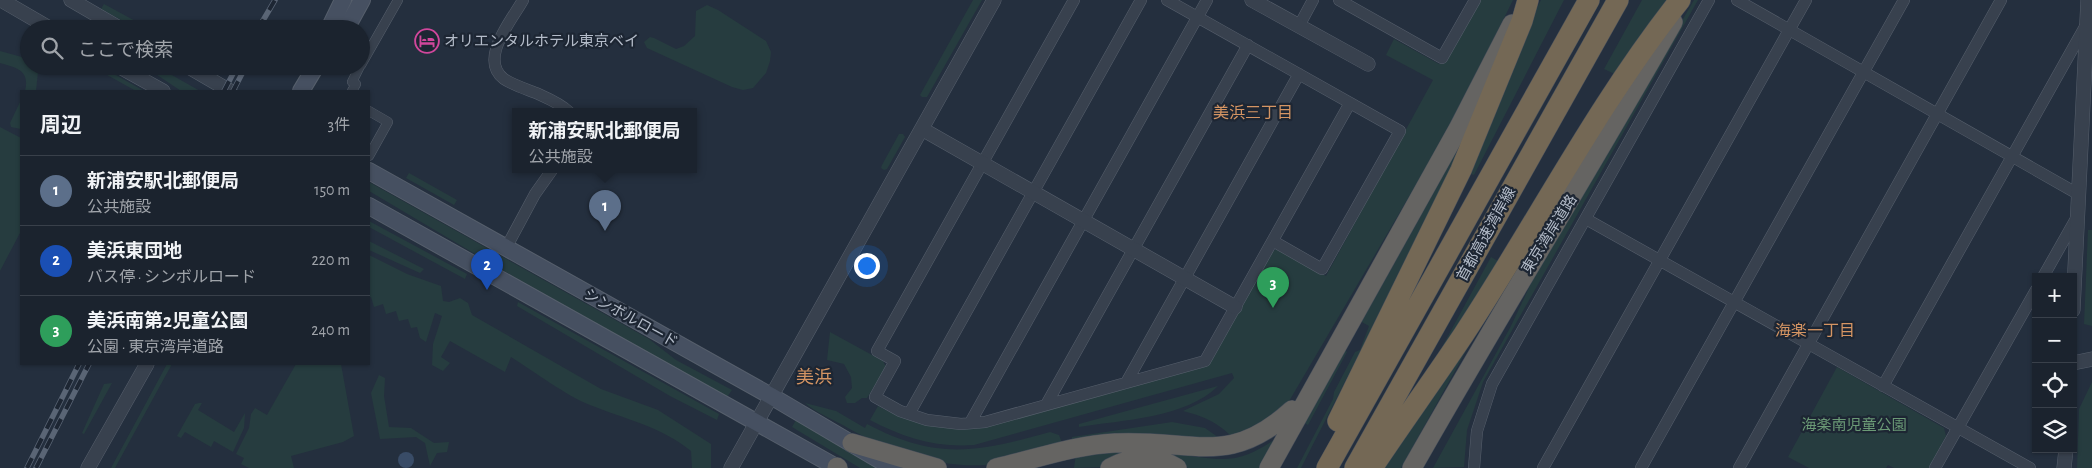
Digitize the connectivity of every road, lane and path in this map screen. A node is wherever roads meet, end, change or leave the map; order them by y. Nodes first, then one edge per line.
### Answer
1 (1, 0) edge
2 (71, 0) edge
3 (343, 0) edge
4 (362, 0) edge
5 (398, 0) edge
6 (523, 0) edge
7 (994, 0) edge
8 (1074, 0) edge
9 (1141, 0) edge
10 (1167, 0) edge
11 (1206, 0) edge
12 (1252, 0) edge
13 (1313, 0) edge
14 (1339, 0) edge
15 (1524, 0) edge
16 (1528, 0) edge
17 (1589, 0) edge
18 (1618, 0) edge
19 (1680, 0) edge
20 (1685, 0) edge
21 (1709, 0) edge
22 (1736, 0) edge
23 (1806, 0) edge
24 (1904, 0) edge
25 (2002, 0) edge
26 (2088, 0) edge
27 (1471, 1) edge
28 (1197, 16) junction
29 (35, 20) edge
30 (105, 20) edge
31 (333, 20) edge
32 (351, 20) edge
33 (2087, 24) junction
34 (1299, 26) junction
35 (1790, 30) junction
36 (1248, 45) junction
37 (370, 50) edge
38 (1368, 64) dead end
39 (1864, 72) junction
40 (1299, 74) junction
41 (134, 75) edge
42 (202, 75) edge
43 (311, 75) edge
44 (356, 75) edge
45 (161, 90) edge
46 (228, 90) edge
47 (302, 90) edge
48 (353, 90) edge
49 (1350, 103) junction
50 (563, 108) edge
51 (370, 112) edge
52 (1938, 113) junction
53 (922, 129) junction
54 (370, 154) edge
55 (2013, 155) junction
56 (982, 164) junction
57 (370, 171) edge
58 (550, 173) edge
59 (1033, 193) junction
60 (2078, 194) junction
61 (370, 207) edge
62 (2078, 216) junction
63 (1586, 219) junction
64 (1083, 221) junction
65 (1273, 241) junction
66 (506, 248) junction
67 (1133, 250) junction
68 (1660, 260) junction
69 (2045, 273) edge
70 (2075, 273) edge
71 (1184, 278) junction
72 (2032, 297) edge
73 (1734, 302) junction
74 (1236, 307) junction
75 (1809, 344) junction
76 (2092, 359) edge
77 (2077, 362) edge
78 (146, 365) edge
79 (1323, 372) junction
80 (1126, 383) junction
81 (1883, 386) junction
82 (771, 396) junction
83 (1046, 405) junction
84 (908, 414) junction
85 (757, 421) junction
86 (970, 423) junction
87 (1958, 428) junction
88 (1430, 436) junction
89 (852, 443) junction
90 (2066, 453) edge
91 (88, 468) edge
92 (731, 468) edge
93 (838, 468) edge
94 (893, 468) edge
95 (937, 468) edge
96 (996, 468) edge
97 (1110, 468) edge
98 (1177, 468) edge
99 (1269, 468) edge
100 (1315, 468) edge
101 (1327, 468) edge
102 (1355, 468) edge
103 (1372, 468) edge
104 (1412, 468) edge
105 (1425, 468) edge
106 (1474, 468) edge
107 (1543, 468) edge
108 (1641, 468) edge
109 (1739, 468) edge
110 (1935, 468) edge
111 (2030, 468) edge
112 (2064, 468) edge

1 - 29 street
2 - 30 street
3 - 31 main road
4 - 32 main road
5 - 37 street
6 - 50 street
7 - 53 street
8 - 56 street
9 - 59 street
10 - 28 street
11 - 28 street
12 - 34 street
13 - 34 street
14 - 27 street
15 - 79 highway
16 - 100 highway
17 - 101 highway, 首都高速湾岸線
18 - 102 highway, 首都高速湾岸線
19 - 103 highway
20 - 88 highway, 東京湾岸道路
21 - 63 street
22 - 35 street
23 - 35 street
24 - 39 street
25 - 52 street
26 - 33 street
28 - 36 street
28 - 64 street
33 - 55 street
33 - 60 street
34 - 38 street
35 - 39 street
35 - 68 street
36 - 40 street
36 - 67 street
39 - 52 street
39 - 73 street
40 - 49 street
40 - 71 street
41 - 45 street
42 - 46 street
43 - 47 main road
44 - 48 street
49 - 65 street
49 - 65 street
51 - 54 street
52 - 55 street
52 - 75 street
53 - 56 street
53 - 82 street
55 - 60 street
55 - 81 street
56 - 59 street
56 - 84 street
57 - 66 main road, シンボルロード
58 - 66 street
59 - 64 street
59 - 84 street
60 - 62 street
61 - 85 main road, シンボルロード
62 - 69 street
62 - 70 street
63 - 68 street
63 - 106 street
64 - 67 street
64 - 86 street
65 - 74 street
66 - 82 main road, シンボルロード
67 - 71 street
67 - 83 street
68 - 73 street
68 - 107 street
71 - 74 street
71 - 80 street
72 - 87 street
73 - 75 street
73 - 108 street
74 - 80 street
75 - 81 street
75 - 109 street
76 - 77 street
78 - 91 street
79 - 96 highway
79 - 99 highway
80 - 83 street
81 - 87 street
82 - 85 street
82 - 89 main road, シンボルロード
83 - 86 street
84 - 86 street
85 - 92 street
85 - 93 main road, シンボルロード
87 - 110 street
87 - 111 street
88 - 104 highway, 東京湾岸道路
88 - 105 highway
89 - 94 main road, シンボルロード
89 - 95 highway
90 - 112 street
97 - 98 highway

